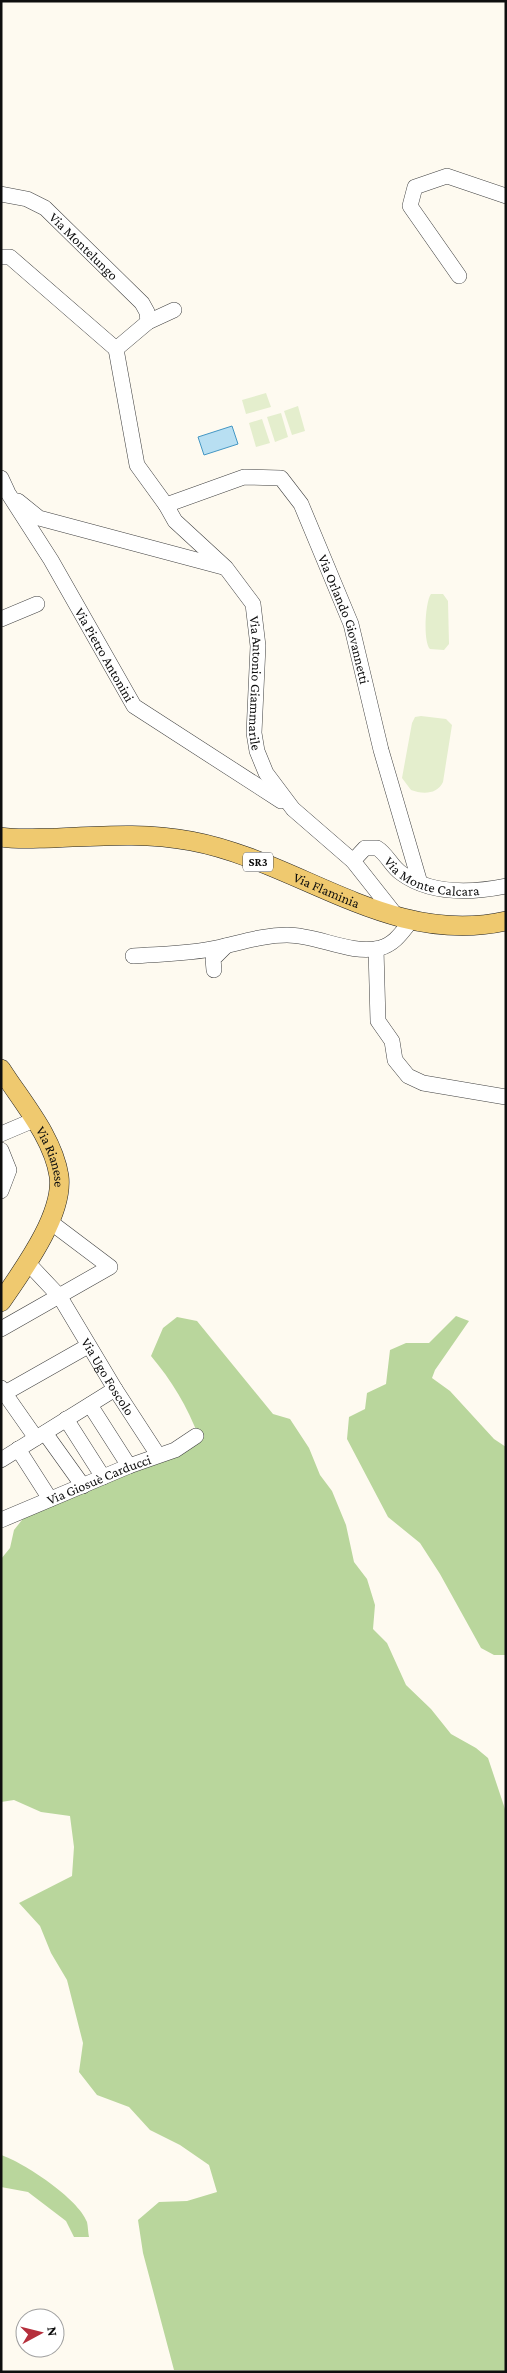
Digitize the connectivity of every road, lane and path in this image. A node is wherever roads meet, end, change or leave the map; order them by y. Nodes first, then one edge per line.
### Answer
1 (1, 194) edge
2 (506, 196) edge
3 (1, 258) edge
4 (459, 276) dead end
5 (174, 310) dead end
6 (148, 322) junction
7 (116, 349) junction
8 (1, 478) edge
9 (8, 493) junction
10 (166, 505) junction
11 (226, 568) junction
12 (37, 604) dead end
13 (1, 619) edge
14 (266, 772) joint
15 (293, 808) junction
16 (1, 837) edge
17 (353, 861) junction
18 (420, 883) junction
19 (506, 886) edge
20 (404, 920) junction
21 (506, 921) edge
22 (228, 945) junction
23 (376, 949) junction
24 (133, 956) dead end
25 (214, 970) dead end
26 (1, 1069) edge
27 (506, 1096) edge
28 (34, 1120) junction
29 (1, 1134) edge
30 (1, 1150) edge
31 (1, 1192) edge
32 (49, 1221) junction
33 (27, 1262) junction
34 (60, 1297) junction
35 (1, 1302) edge
36 (1, 1328) edge
37 (88, 1346) junction
38 (115, 1389) junction
39 (3, 1390) edge
40 (90, 1405) junction
41 (66, 1419) junction
42 (40, 1436) junction
43 (196, 1436) dead end
44 (18, 1450) junction
45 (158, 1455) junction
46 (1, 1460) edge
47 (129, 1466) junction
48 (104, 1477) junction
49 (83, 1486) junction
50 (50, 1499) junction
51 (1, 1520) edge

1 - 6 street, Via Montelungo
2 - 4 street
3 - 7 street
5 - 6 street
6 - 7 street
7 - 10 street
8 - 9 street, Via Pietro Antonini
9 - 11 street, Via Pietro Antonini
9 - 15 street, Via Pietro Antonini
10 - 11 street, Via Antonio Giammarile
10 - 18 street, Via Orlando Giovannetti
11 - 14 street, Via Antonio Giammarile
12 - 13 street
14 - 15 street, Via Pietro Antonini
15 - 17 street, Via Pietro Antonini
16 - 20 main road, Via Flaminia / SR3
17 - 18 street, Via Monte Calcara
17 - 20 street
18 - 19 street, Via Monte Calcara
20 - 21 main road, Via Flaminia / SR3
20 - 23 street
22 - 23 street
22 - 24 street
22 - 25 street
23 - 27 street
26 - 28 main road, Via Rianese
28 - 29 street
28 - 32 main road, Via Rianese
30 - 31 street
32 - 33 main road, Via Rianese
32 - 34 street
33 - 34 street, Via Ugo Foscolo
33 - 35 main road, Via Rianese
34 - 36 street
34 - 37 street, Via Ugo Foscolo
37 - 38 street, Via Ugo Foscolo
37 - 39 street
38 - 40 street
38 - 45 street, Via Ugo Foscolo
39 - 42 street
40 - 41 street
40 - 47 street
41 - 42 street
41 - 48 street
42 - 44 street
42 - 49 street
43 - 45 street, Via Giosuè Carducci
44 - 46 street
44 - 50 street
45 - 47 street, Via Giosuè Carducci
47 - 48 street, Via Giosuè Carducci
48 - 49 street, Via Giosuè Carducci
49 - 50 street, Via Giosuè Carducci
50 - 51 street, Via Giosuè Carducci

